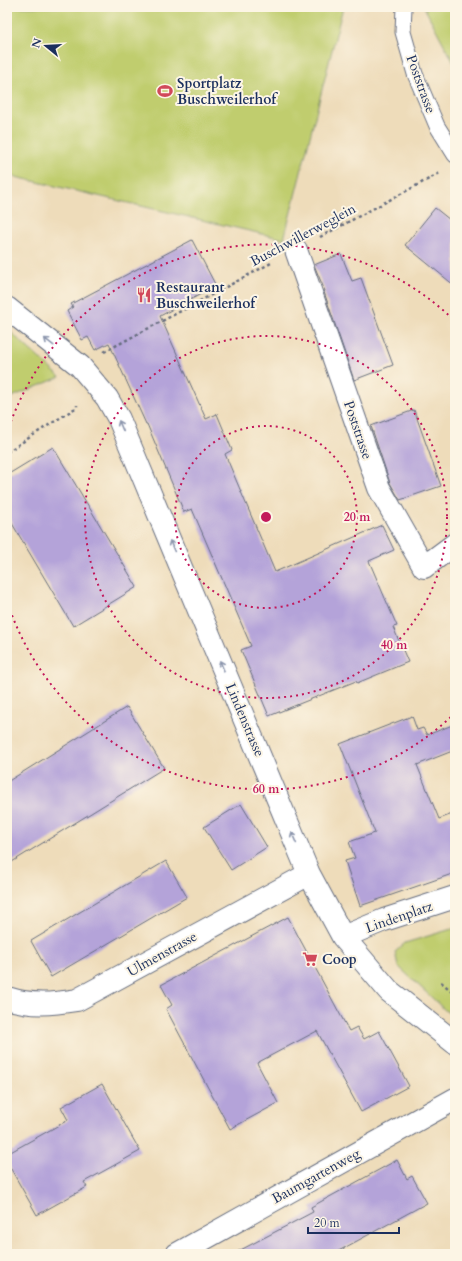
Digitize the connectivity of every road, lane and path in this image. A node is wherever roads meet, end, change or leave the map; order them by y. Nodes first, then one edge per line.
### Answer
1 (404, 7) edge
2 (455, 155) edge
3 (441, 172) dead end
4 (296, 250) junction
5 (7, 308) edge
6 (80, 366) junction
7 (7, 452) edge
8 (455, 544) edge
9 (309, 874) junction
10 (455, 897) edge
11 (343, 937) junction
12 (441, 982) dead end
13 (455, 994) edge
14 (7, 998) edge
15 (455, 1043) edge
16 (455, 1099) edge
17 (177, 1254) edge

1 - 2 lane, Poststrasse
3 - 4 path, Buschwillerweglein
4 - 6 path, Buschwillerweglein
4 - 8 street, Poststrasse
6 -> 5 street, Lindenstrasse
6 - 7 path
9 -> 6 street, Lindenstrasse
9 - 11 street, Lindenstrasse
9 - 14 street, Ulmenstrasse
10 - 11 street, Lindenplatz
11 - 15 street, Lindenstrasse
12 - 13 path
16 - 17 street, Baumgartenweg

